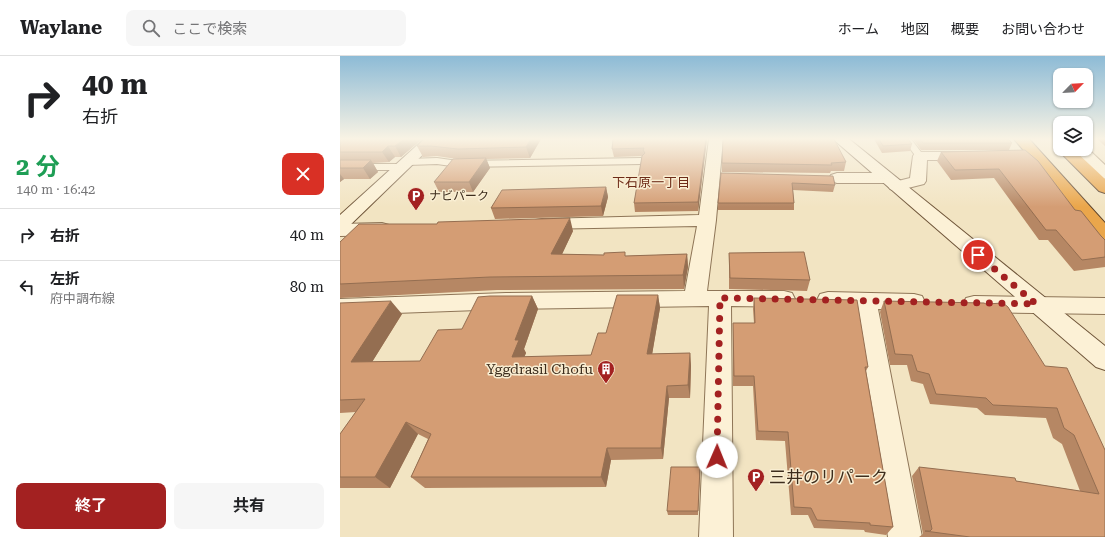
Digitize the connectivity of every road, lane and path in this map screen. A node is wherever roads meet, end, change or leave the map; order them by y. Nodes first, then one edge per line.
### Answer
1 (409, 161) edge
2 (432, 161) edge
3 (440, 161) edge
4 (614, 161) edge
5 (715, 161) edge
6 (867, 161) edge
7 (920, 161) edge
8 (1042, 161) edge
9 (1047, 161) edge
10 (1078, 161) edge
11 (1093, 161) edge
12 (406, 164) junction
13 (340, 167) edge
14 (1104, 172) edge
15 (833, 178) edge
16 (891, 182) junction
17 (1105, 188) edge
18 (1090, 195) dead end
19 (707, 220) junction
20 (340, 225) edge
21 (524, 225) edge
22 (396, 228) edge
23 (340, 230) edge
24 (1105, 234) edge
25 (707, 298) junction
26 (865, 301) junction
27 (934, 303) edge
28 (957, 303) edge
29 (1036, 304) junction
30 (1105, 306) edge
31 (340, 307) edge
32 (1105, 360) edge
33 (716, 537) edge
34 (905, 537) edge

1 - 12 street
2 - 12 lane
3 - 4 lane
5 - 19 street
6 - 16 street
7 - 16 street
8 - 24 highway
9 - 18 highway
10 - 17 highway
11 - 14 street
12 - 13 lane
12 - 20 street
15 - 16 street
16 - 29 street
19 - 21 street
19 - 25 street
22 - 23 street
25 - 26 street
25 - 31 street
25 - 33 street
26 - 27 street
26 - 34 street
28 - 29 street
29 - 30 street
29 - 32 street

